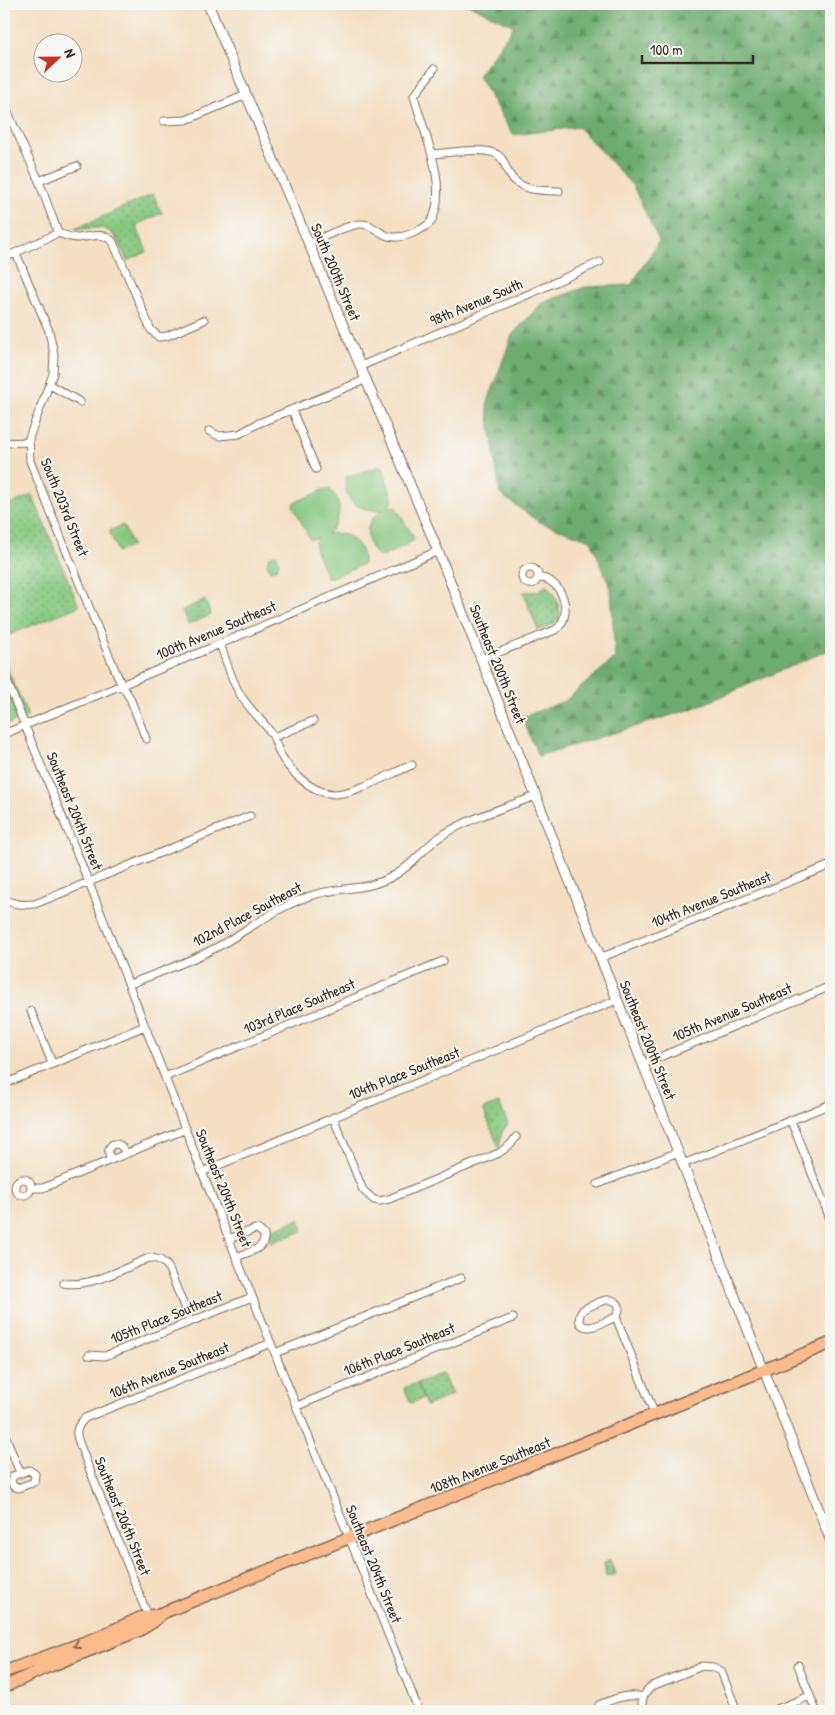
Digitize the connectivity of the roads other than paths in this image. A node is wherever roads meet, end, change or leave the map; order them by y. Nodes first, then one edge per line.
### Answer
1 (208, 4) edge
2 (434, 69) dead end
3 (246, 95) junction
4 (4, 104) edge
5 (164, 121) dead end
6 (433, 154) junction
7 (77, 166) dead end
8 (39, 181) junction
9 (559, 191) dead end
10 (58, 233) junction
11 (309, 244) junction
12 (16, 253) junction
13 (4, 258) edge
14 (600, 262) dead end
15 (204, 320) dead end
16 (361, 366) junction
17 (367, 380) junction
18 (50, 385) junction
19 (80, 402) dead end
20 (292, 410) junction
21 (208, 431) dead end
22 (29, 442) junction
23 (4, 443) edge
24 (316, 469) dead end
25 (438, 551) junction
26 (538, 578) dead end
27 (220, 644) junction
28 (482, 659) junction
29 (4, 674) edge
30 (122, 684) junction
31 (313, 721) dead end
32 (25, 725) junction
33 (4, 734) edge
34 (274, 737) junction
35 (146, 739) dead end
36 (412, 764) dead end
37 (536, 796) junction
38 (250, 816) dead end
39 (831, 866) edge
40 (89, 882) junction
41 (4, 899) edge
42 (600, 958) junction
43 (443, 961) dead end
44 (130, 984) junction
45 (831, 986) edge
46 (617, 1000) junction
47 (31, 1011) dead end
48 (145, 1026) junction
49 (52, 1063) junction
50 (643, 1064) junction
51 (164, 1077) junction
52 (4, 1084) edge
53 (831, 1104) edge
54 (333, 1117) junction
55 (791, 1121) junction
56 (186, 1130) junction
57 (516, 1137) dead end
58 (678, 1152) junction
59 (126, 1154) junction
60 (111, 1160) junction
61 (683, 1164) junction
62 (202, 1172) junction
63 (598, 1184) dead end
64 (31, 1188) dead end
65 (831, 1221) edge
66 (229, 1239) junction
67 (236, 1257) junction
68 (461, 1278) dead end
69 (64, 1283) dead end
70 (252, 1297) junction
71 (616, 1317) junction
72 (512, 1318) dead end
73 (190, 1321) junction
74 (271, 1343) junction
75 (831, 1344) edge
76 (275, 1353) junction
77 (89, 1355) dead end
78 (765, 1371) junction
79 (297, 1406) junction
80 (655, 1415) junction
81 (78, 1425) joint
82 (4, 1432) edge
83 (20, 1473) dead end
84 (349, 1538) junction
85 (831, 1541) edge
86 (160, 1614) junction
87 (148, 1616) junction
88 (798, 1665) dead end
89 (4, 1672) edge
90 (4, 1687) edge
91 (810, 1696) junction
92 (643, 1697) junction
93 (599, 1705) dead end
94 (419, 1711) edge
95 (645, 1711) edge
96 (737, 1711) edge
97 (772, 1711) edge
98 (816, 1711) edge

1 - 3 street, South 200th Street
2 - 6 street
3 - 5 street
3 - 11 street, South 200th Street
4 - 8 street
6 - 9 street
6 - 11 street
7 - 8 street
8 - 10 street
10 - 12 street
10 - 15 street
11 - 16 street, South 200th Street
12 - 13 street
12 - 18 street, South 203rd Street
14 - 16 street, 98th Avenue South
16 - 17 street, South 200th Street
17 - 20 street
17 - 25 street, South 200th Street
18 - 19 street
18 - 22 street, South 203rd Street
20 - 21 street
20 - 24 street
22 - 23 street
22 - 30 street, South 203rd Street
25 - 27 street, 100th Avenue Southeast
25 - 28 street, Southeast 200th Street
26 - 28 street
27 - 30 street, 100th Avenue Southeast
27 - 34 street
28 - 37 street, Southeast 200th Street
29 - 32 street, Southeast 204th Street
30 - 32 street, 100th Avenue Southeast
30 - 35 street, South 203rd Street
31 - 34 street
32 - 33 street, 100th Avenue Southeast
32 - 40 street, Southeast 204th Street
34 - 36 street
37 - 42 street, Southeast 200th Street
37 - 44 street, 102nd Place Southeast
38 - 40 street
39 - 42 street, 104th Avenue Southeast
40 - 41 street
40 - 44 street, Southeast 204th Street
42 - 46 street, Southeast 200th Street
43 - 51 street, 103rd Place Southeast
44 - 48 street, Southeast 204th Street
45 - 50 street, 105th Avenue Southeast
46 - 50 street, Southeast 200th Street
46 - 54 street, 104th Place Southeast
47 - 49 street
48 - 49 street
48 - 51 street, Southeast 204th Street
49 - 52 street
50 - 58 street, Southeast 200th Street
51 - 56 street, Southeast 204th Street
53 - 55 street
54 - 57 street
54 - 62 street, 104th Place Southeast
55 - 61 street
55 - 65 street
56 - 59 street
56 - 62 street, Southeast 204th Street
58 - 61 street, Southeast 200th Street
58 - 63 street
59 - 60 street
59 - 60 street
60 - 64 street
61 - 78 street, Southeast 200th Street
62 - 66 street, Southeast 204th Street
66 - 67 street, Southeast 204th Street
66 - 67 street
67 - 70 street, Southeast 204th Street
68 - 76 street
69 - 73 street
70 - 73 street, 105th Place Southeast
70 - 74 street, Southeast 204th Street
71 - 71 street
71 - 80 street
72 - 79 street, 106th Place Southeast
73 - 77 street, 105th Place Southeast
74 - 76 street, Southeast 204th Street
74 - 81 street, 106th Avenue Southeast
75 - 78 main road, 108th Avenue Southeast
76 - 79 street, Southeast 204th Street
78 - 80 main road, 108th Avenue Southeast
78 - 85 street, Southeast 200th Street
79 - 84 street, Southeast 204th Street
80 - 84 main road, 108th Avenue Southeast
81 - 87 street, Southeast 206th Street
82 - 83 street
84 - 86 main road, 108th Avenue Southeast
84 - 94 street, Southeast 204th Street
86 - 87 main road, 108th Avenue Southeast
86 - 90 main road, 108th Avenue Southeast
87 -> 89 main road, 108th Avenue Southeast
88 - 91 street
91 - 97 street
91 - 98 street
92 - 93 street
92 - 95 street
92 - 96 street

